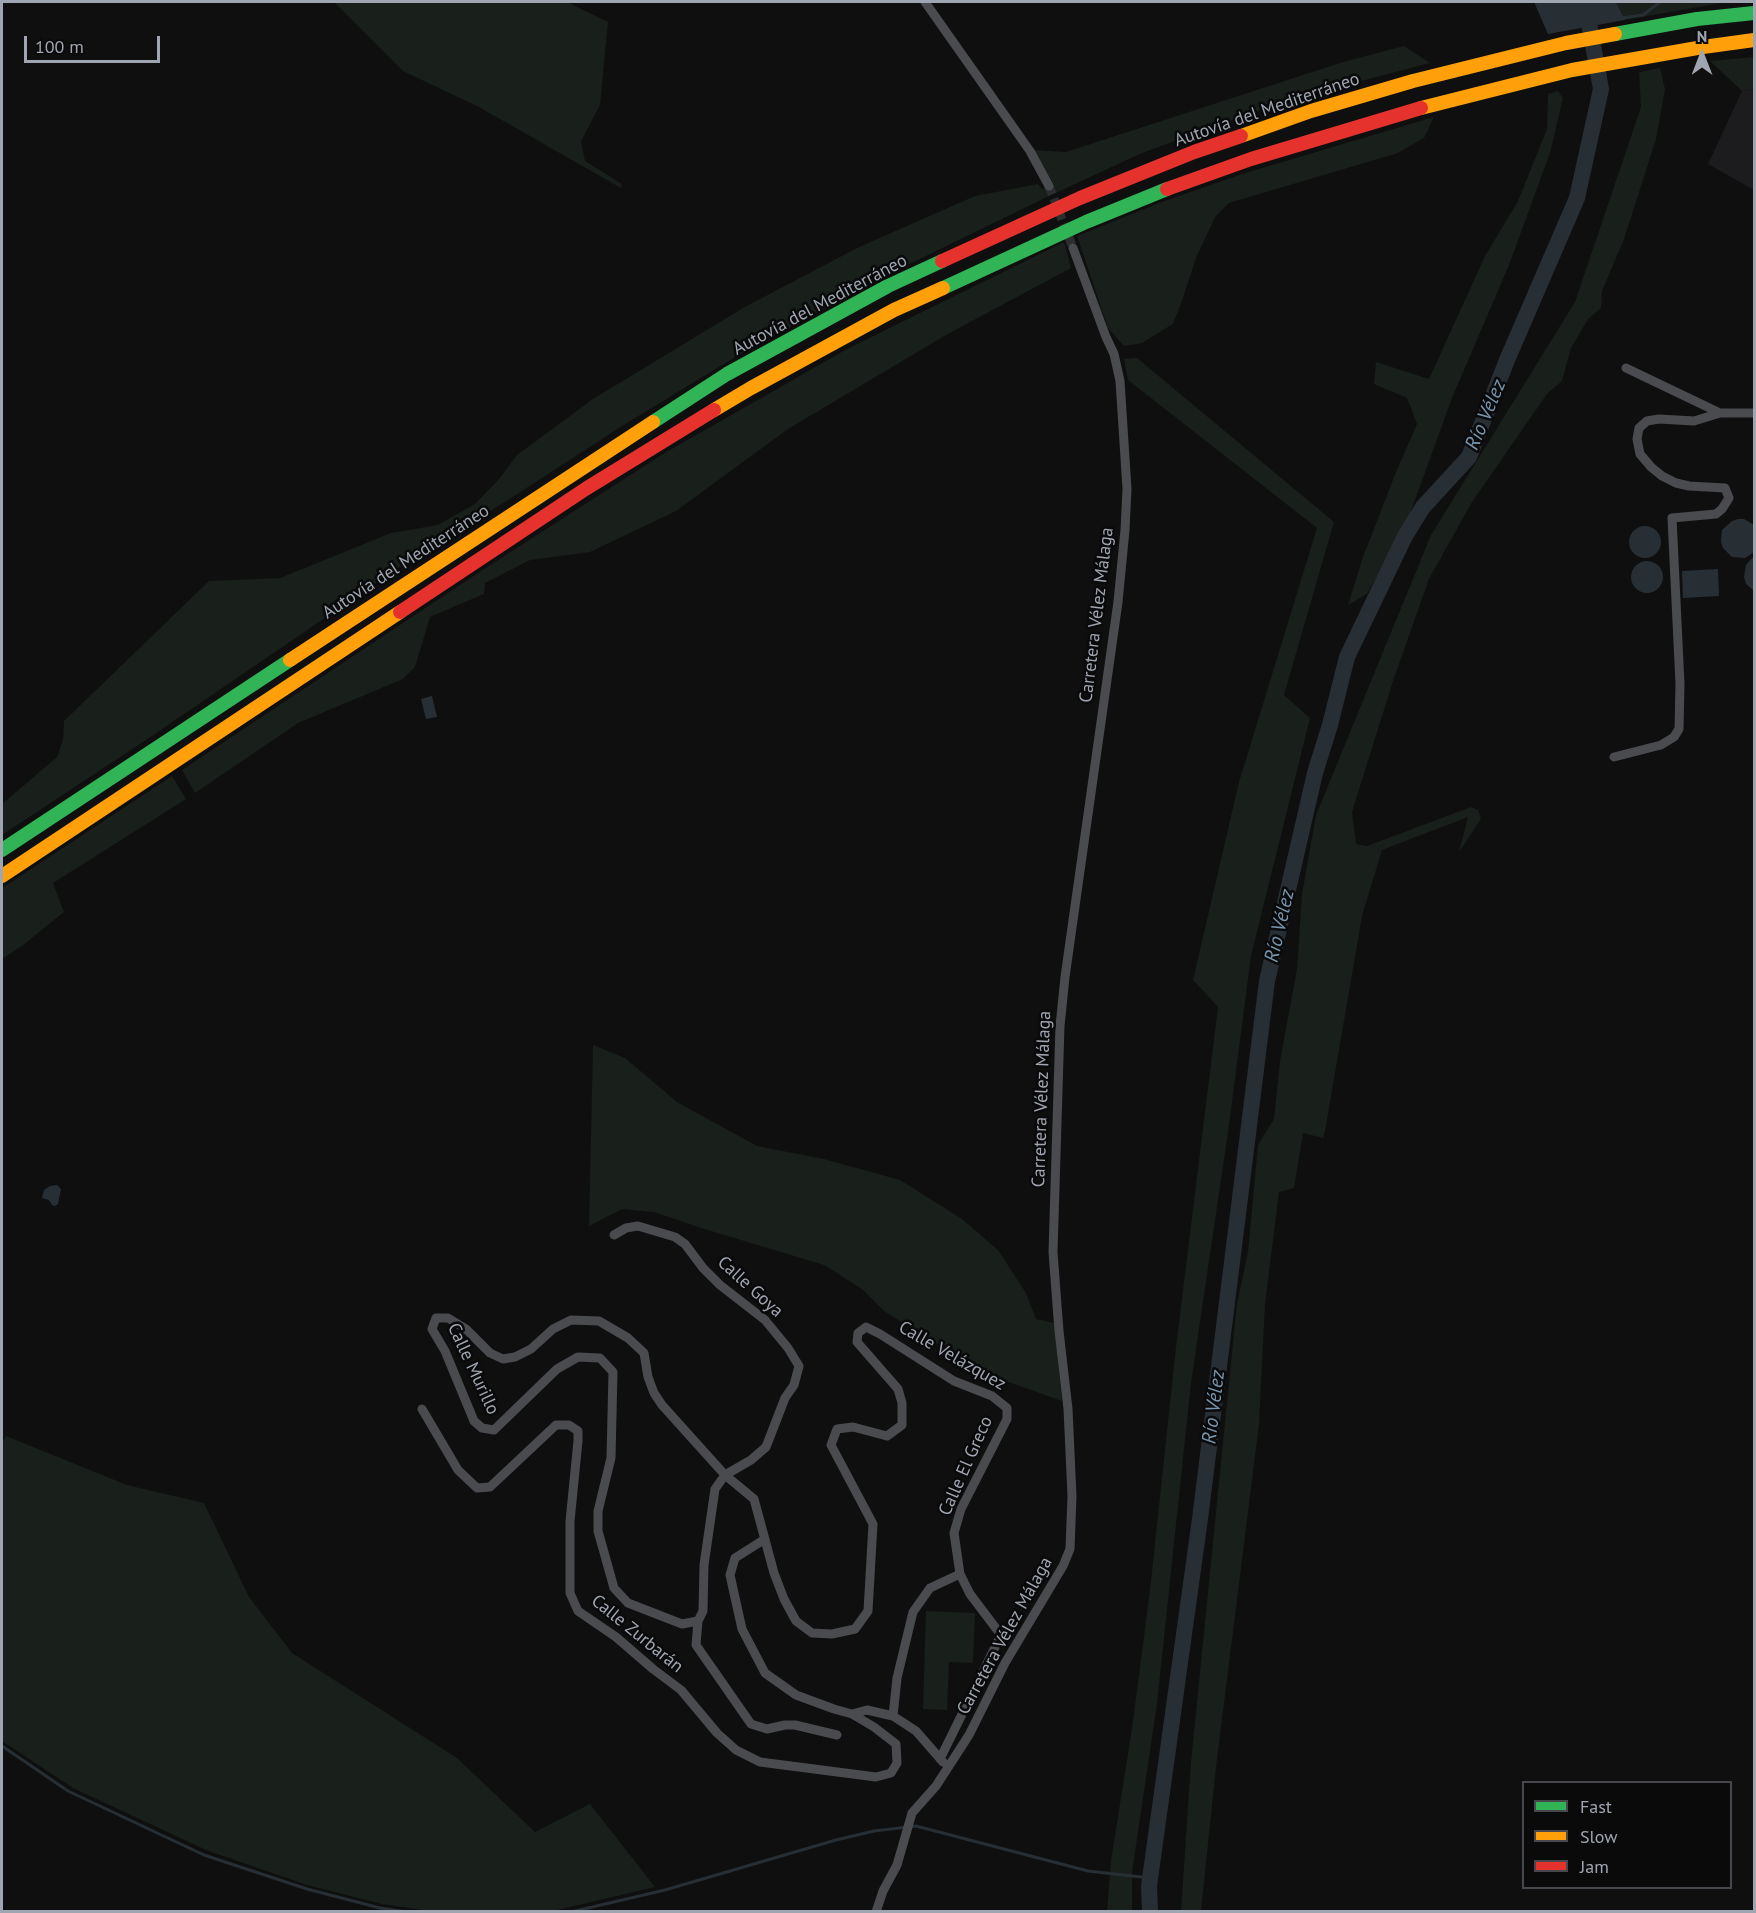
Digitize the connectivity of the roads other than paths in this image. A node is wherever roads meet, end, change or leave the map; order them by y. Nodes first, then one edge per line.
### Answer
1 (925, 2) edge
2 (1755, 11) edge
3 (1755, 41) edge
4 (1049, 186) tunnel mouth
5 (1073, 248) tunnel mouth
6 (1626, 368) dead end
7 (1720, 413) junction
8 (1755, 413) edge
9 (1614, 757) dead end
10 (2, 850) edge
11 (2, 876) edge
12 (614, 1235) dead end
13 (1008, 1408) joint
14 (422, 1409) dead end
15 (725, 1475) junction
16 (765, 1539) junction
17 (960, 1574) junction
18 (698, 1621) junction
19 (852, 1714) junction
20 (893, 1716) junction
21 (837, 1735) dead end
22 (940, 1759) junction
23 (949, 1768) junction
24 (876, 1911) edge

1 - 4 street
2 - 10 highway, Autovía del Mediterráneo
3 - 11 highway, Autovía del Mediterráneo
5 - 23 street, Carretera Vélez Málaga
6 - 7 street
7 - 8 street
7 - 9 street
12 - 15 street, Calle Goya
13 - 16 street, Calle Velázquez
13 - 17 street, Calle El Greco
14 - 19 street, Calle Zurbarán
15 - 16 street, Calle Velázquez
15 - 18 street
15 - 18 street, Calle Murillo
16 - 19 street, Calle Zurbarán
17 - 20 street
17 - 22 street, Calle El Greco
18 - 21 street
19 - 20 street, Calle Zurbarán
20 - 22 street, Calle Zurbarán
22 - 23 street, Calle Zurbarán
23 - 24 street, Carretera Vélez Málaga

